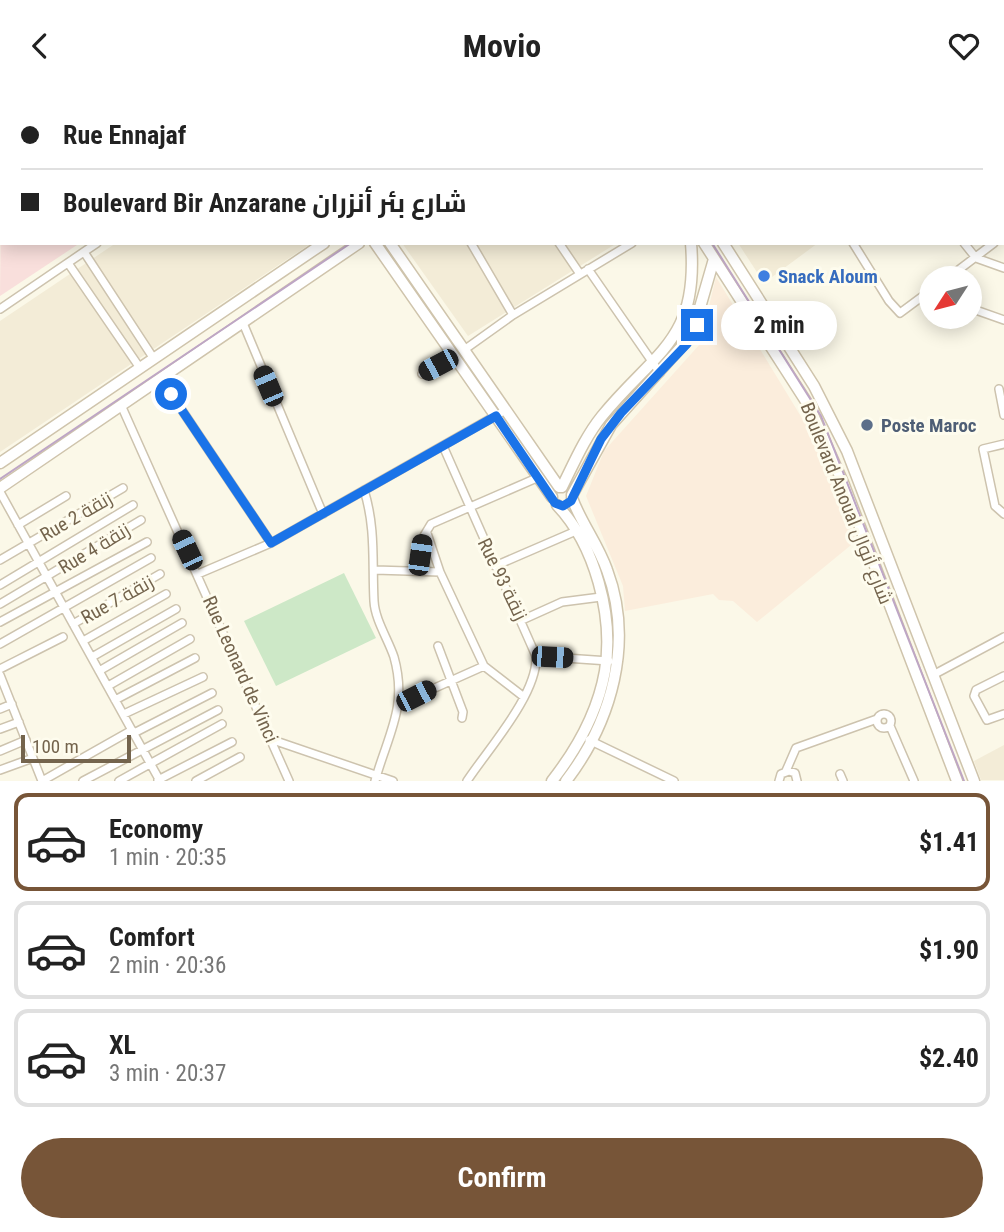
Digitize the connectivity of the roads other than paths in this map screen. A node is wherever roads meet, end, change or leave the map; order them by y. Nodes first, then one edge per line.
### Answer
1 (94, 245) edge
2 (321, 245) edge
3 (323, 245) edge
4 (356, 245) edge
5 (376, 245) edge
6 (391, 245) edge
7 (472, 245) edge
8 (560, 245) edge
9 (629, 245) edge
10 (691, 245) edge
11 (705, 245) edge
12 (724, 245) edge
13 (854, 245) edge
14 (966, 245) edge
15 (992, 245) edge
16 (84, 252) junction
17 (976, 258) junction
18 (714, 259) junction
19 (334, 261) junction
20 (68, 263) junction
21 (965, 266) edge
22 (1004, 268) edge
23 (588, 269) junction
24 (580, 274) junction
25 (919, 300) edge
26 (0, 309) edge
27 (982, 312) edge
28 (513, 315) junction
29 (1004, 320) edge
30 (243, 323) junction
31 (464, 350) junction
32 (455, 357) junction
33 (154, 359) junction
34 (653, 364) junction
35 (140, 368) junction
36 (660, 373) junction
37 (422, 374) dead end
38 (161, 379) junction
39 (999, 389) dead end
40 (121, 405) junction
41 (500, 413) junction
42 (1004, 415) edge
43 (1004, 444) edge
44 (443, 446) junction
45 (0, 463) edge
46 (539, 477) junction
47 (561, 487) junction
48 (123, 488) dead end
49 (0, 490) edge
50 (364, 490) junction
51 (66, 496) dead end
52 (572, 496) junction
53 (555, 501) junction
54 (133, 505) dead end
55 (469, 508) junction
56 (1004, 513) edge
57 (323, 514) junction
58 (141, 520) dead end
59 (18, 525) junction
60 (576, 531) junction
61 (427, 533) junction
62 (148, 542) dead end
63 (28, 543) junction
64 (271, 543) junction
65 (151, 558) dead end
66 (0, 560) edge
67 (39, 561) junction
68 (495, 566) junction
69 (375, 570) junction
70 (418, 571) junction
71 (440, 572) junction
72 (198, 574) junction
73 (160, 575) dead end
74 (47, 576) junction
75 (0, 585) edge
76 (56, 592) junction
77 (166, 594) dead end
78 (601, 597) junction
79 (0, 604) edge
80 (64, 607) junction
81 (176, 609) dead end
82 (522, 621) junction
83 (0, 622) edge
84 (182, 623) dead end
85 (73, 624) junction
86 (63, 637) dead end
87 (1004, 637) edge
88 (190, 639) dead end
89 (83, 641) junction
90 (0, 644) edge
91 (438, 646) dead end
92 (536, 656) junction
93 (92, 657) junction
94 (195, 658) dead end
95 (606, 660) junction
96 (618, 663) junction
97 (484, 666) junction
98 (0, 669) edge
99 (99, 671) junction
100 (0, 675) edge
101 (933, 675) junction
102 (1004, 675) edge
103 (203, 677) dead end
104 (451, 679) junction
105 (108, 686) junction
106 (3, 689) edge
107 (212, 693) dead end
108 (524, 697) junction
109 (115, 699) junction
110 (12, 704) junction
111 (399, 705) junction
112 (0, 709) edge
113 (218, 710) dead end
114 (124, 714) junction
115 (1004, 714) edge
116 (462, 717) dead end
117 (19, 722) junction
118 (222, 725) dead end
119 (0, 729) edge
120 (133, 731) junction
121 (582, 736) junction
122 (26, 740) junction
123 (273, 740) junction
124 (232, 741) dead end
125 (593, 741) junction
126 (142, 748) junction
127 (0, 751) edge
128 (240, 757) dead end
129 (33, 758) junction
130 (151, 763) junction
131 (0, 770) edge
132 (786, 771) junction
133 (376, 777) edge
134 (159, 780) edge
135 (42, 781) edge
136 (83, 781) edge
137 (119, 781) edge
138 (196, 781) edge
139 (289, 781) edge
140 (393, 781) edge
141 (467, 781) edge
142 (552, 781) edge
143 (566, 781) edge
144 (674, 781) edge
145 (779, 781) edge
146 (797, 781) edge
147 (914, 781) edge
148 (957, 781) edge
149 (974, 781) edge

1 - 16 street
2 - 33 main road
3 - 19 main road
4 - 19 main road
5 - 32 main road
6 - 31 main road
7 - 28 street
8 - 24 street
9 - 23 street
10 - 34 main road
11 - 18 main road, Boulevard Anoual شارع أنوال
12 - 101 main road, Boulevard Anoual شارع أنوال
13 - 25 street
14 - 17 street
15 - 17 street
16 - 20 street
16 - 33 street
17 - 21 street
17 - 22 street
18 - 36 main road
18 - 148 main road, Boulevard Anoual شارع أنوال
19 - 30 main road
20 - 26 street
20 - 35 street
23 - 24 street
23 - 34 street
24 - 28 street
27 - 29 street
28 - 31 street
30 - 38 main road
30 - 57 street
31 - 41 main road
32 - 37 street
32 - 41 main road
33 - 35 main road
34 - 36 street
34 - 47 main road
35 - 45 main road
36 - 52 main road
38 - 40 main road
38 - 64 street
39 - 42 street
40 - 49 main road
40 - 72 street, Rue Leonard de Vinci
41 - 44 street
41 - 46 main road
41 - 47 main road
43 - 56 street
44 - 50 street
44 - 55 street, Rue 93 زنقة
46 - 53 main road
46 - 55 street
47 - 52 main road
47 - 53 main road
48 - 63 street, Rue 2 زنقة
49 - 59 street
50 - 57 street
50 - 69 street
51 - 59 street
52 - 53 main road
52 - 96 main road
53 - 60 main road
54 - 67 street
55 - 61 street
55 - 68 street, Rue 93 زنقة
57 - 64 street
58 - 74 street, Rue 4 زنقة
59 - 63 street
60 - 68 street
60 - 78 main road
61 - 70 street
61 - 71 street
62 - 76 street
63 - 66 street, Rue 2 زنقة
63 - 67 street
64 - 72 street
65 - 80 street
67 - 74 street
67 - 75 street
68 - 82 street, Rue 93 زنقة
69 - 70 street
69 - 111 street
70 - 71 street
71 - 97 street
72 - 123 street, Rue Leonard de Vinci
73 - 85 street, Rue 7 زنقة
74 - 76 street
74 - 79 street, Rue 4 زنقة
76 - 80 street
76 - 83 street
77 - 89 street
78 - 82 street
78 - 95 main road
80 - 85 street
80 - 90 street
81 - 93 street
82 - 92 street, Rue 93 زنقة
84 - 99 street
85 - 89 street
86 - 98 street
87 - 101 street
88 - 105 street
89 - 93 street
91 - 104 street
92 - 95 street
92 - 108 street
93 - 99 street
94 - 109 street
95 - 96 street
95 - 121 main road
96 - 125 main road
97 - 104 street
97 - 108 street
99 - 105 street
100 - 106 street
101 - 149 main road, Boulevard Anoual شارع أنوال
102 - 115 street
103 - 114 street
104 - 111 street
104 - 116 street
105 - 109 street
106 - 110 street
107 - 120 street
108 - 141 street
109 - 114 street
110 - 112 street
110 - 117 street
111 - 133 street
113 - 126 street
114 - 120 street
117 - 119 street
117 - 122 street
118 - 130 street
120 - 126 street
120 - 135 street
121 - 125 street
121 - 142 main road
122 - 127 street
122 - 129 street
123 - 133 street
123 - 139 street, Rue Leonard de Vinci
124 - 134 street
125 - 143 main road
125 - 144 street
126 - 130 street
126 - 136 street
128 - 138 street
129 - 131 street
129 - 135 street
130 - 134 street
130 - 137 street
132 - 145 street
132 - 146 street
132 - 147 street
133 - 140 street

